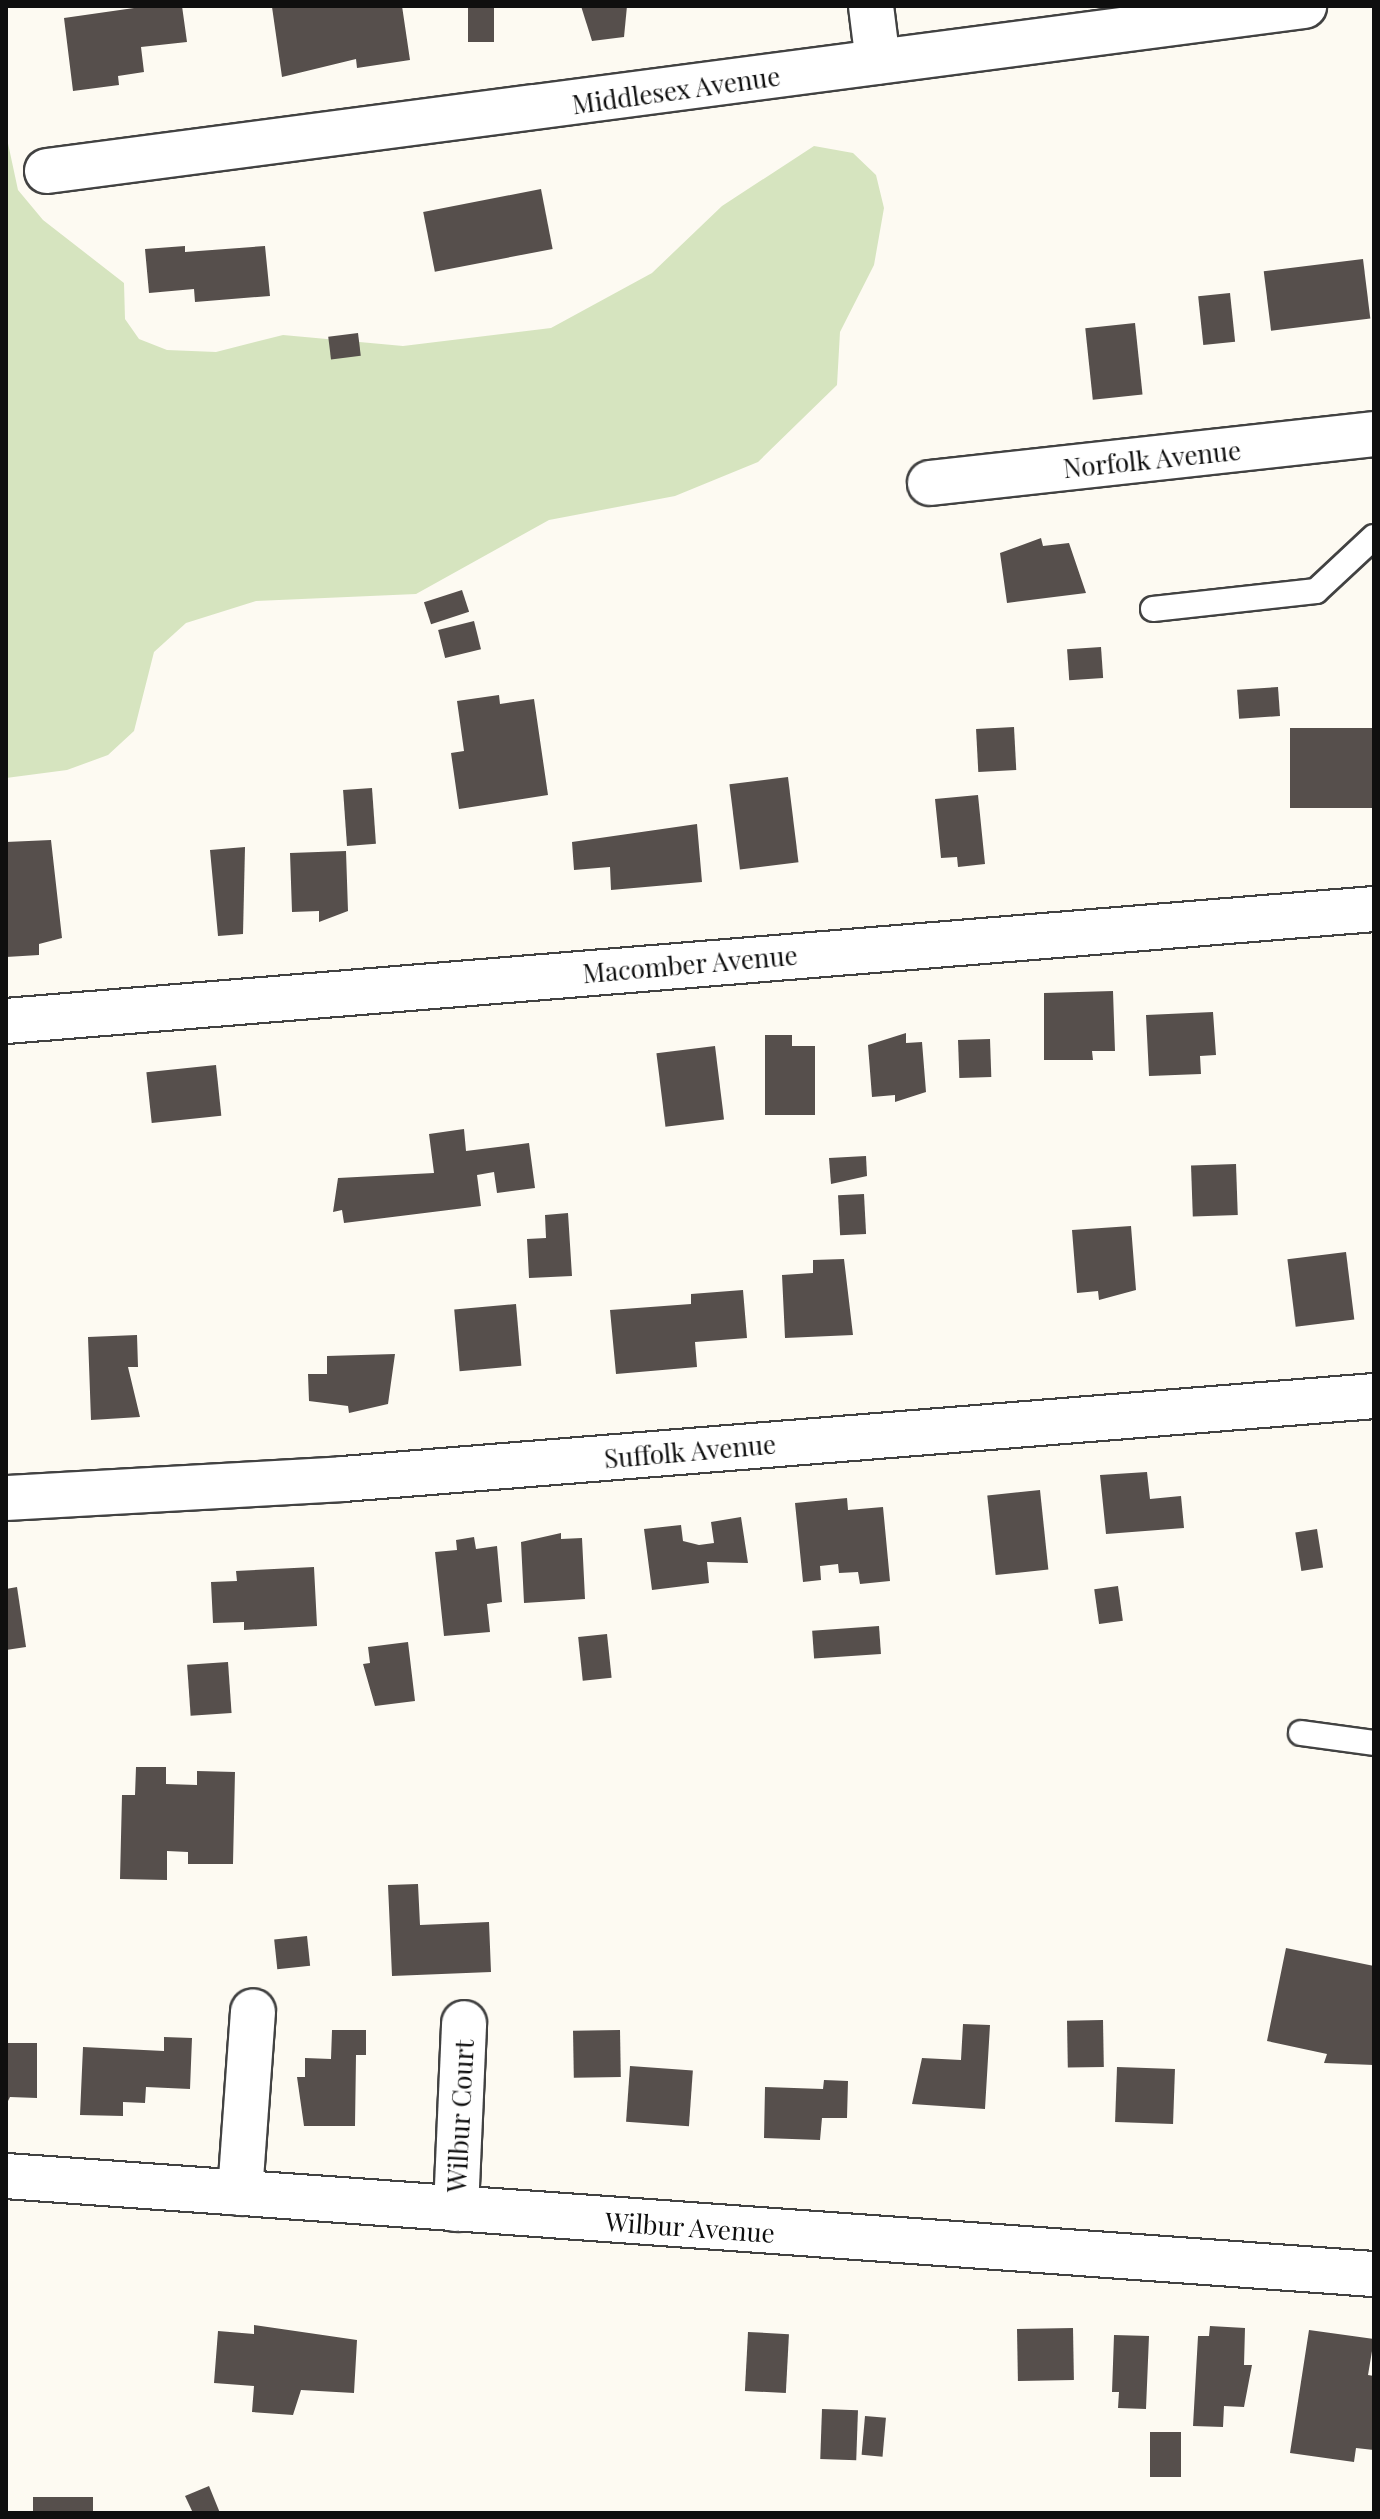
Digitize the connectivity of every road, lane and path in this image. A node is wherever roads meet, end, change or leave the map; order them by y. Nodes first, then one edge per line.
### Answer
1 (871, 6) edge
2 (1304, 6) edge
3 (878, 62) junction
4 (47, 171) dead end
5 (1374, 434) edge
6 (930, 483) dead end
7 (1374, 537) edge
8 (1153, 609) dead end
9 (1374, 909) edge
10 (6, 1021) edge
11 (1374, 1396) edge
12 (6, 1498) edge
13 (1301, 1733) dead end
14 (1374, 1743) edge
15 (253, 2011) dead end
16 (464, 2023) dead end
17 (6, 2176) edge
18 (240, 2193) junction
19 (456, 2209) junction
20 (1374, 2274) edge

1 - 3 street
2 - 3 street, Middlesex Avenue
3 - 4 street, Middlesex Avenue
5 - 6 street, Norfolk Avenue
7 - 8 lane
9 - 10 street, Macomber Avenue
11 - 12 street, Suffolk Avenue
13 - 14 lane
15 - 18 street
16 - 19 street, Wilbur Court
17 - 18 street, Wilbur Avenue
18 - 19 street, Wilbur Avenue
19 - 20 street, Wilbur Avenue

